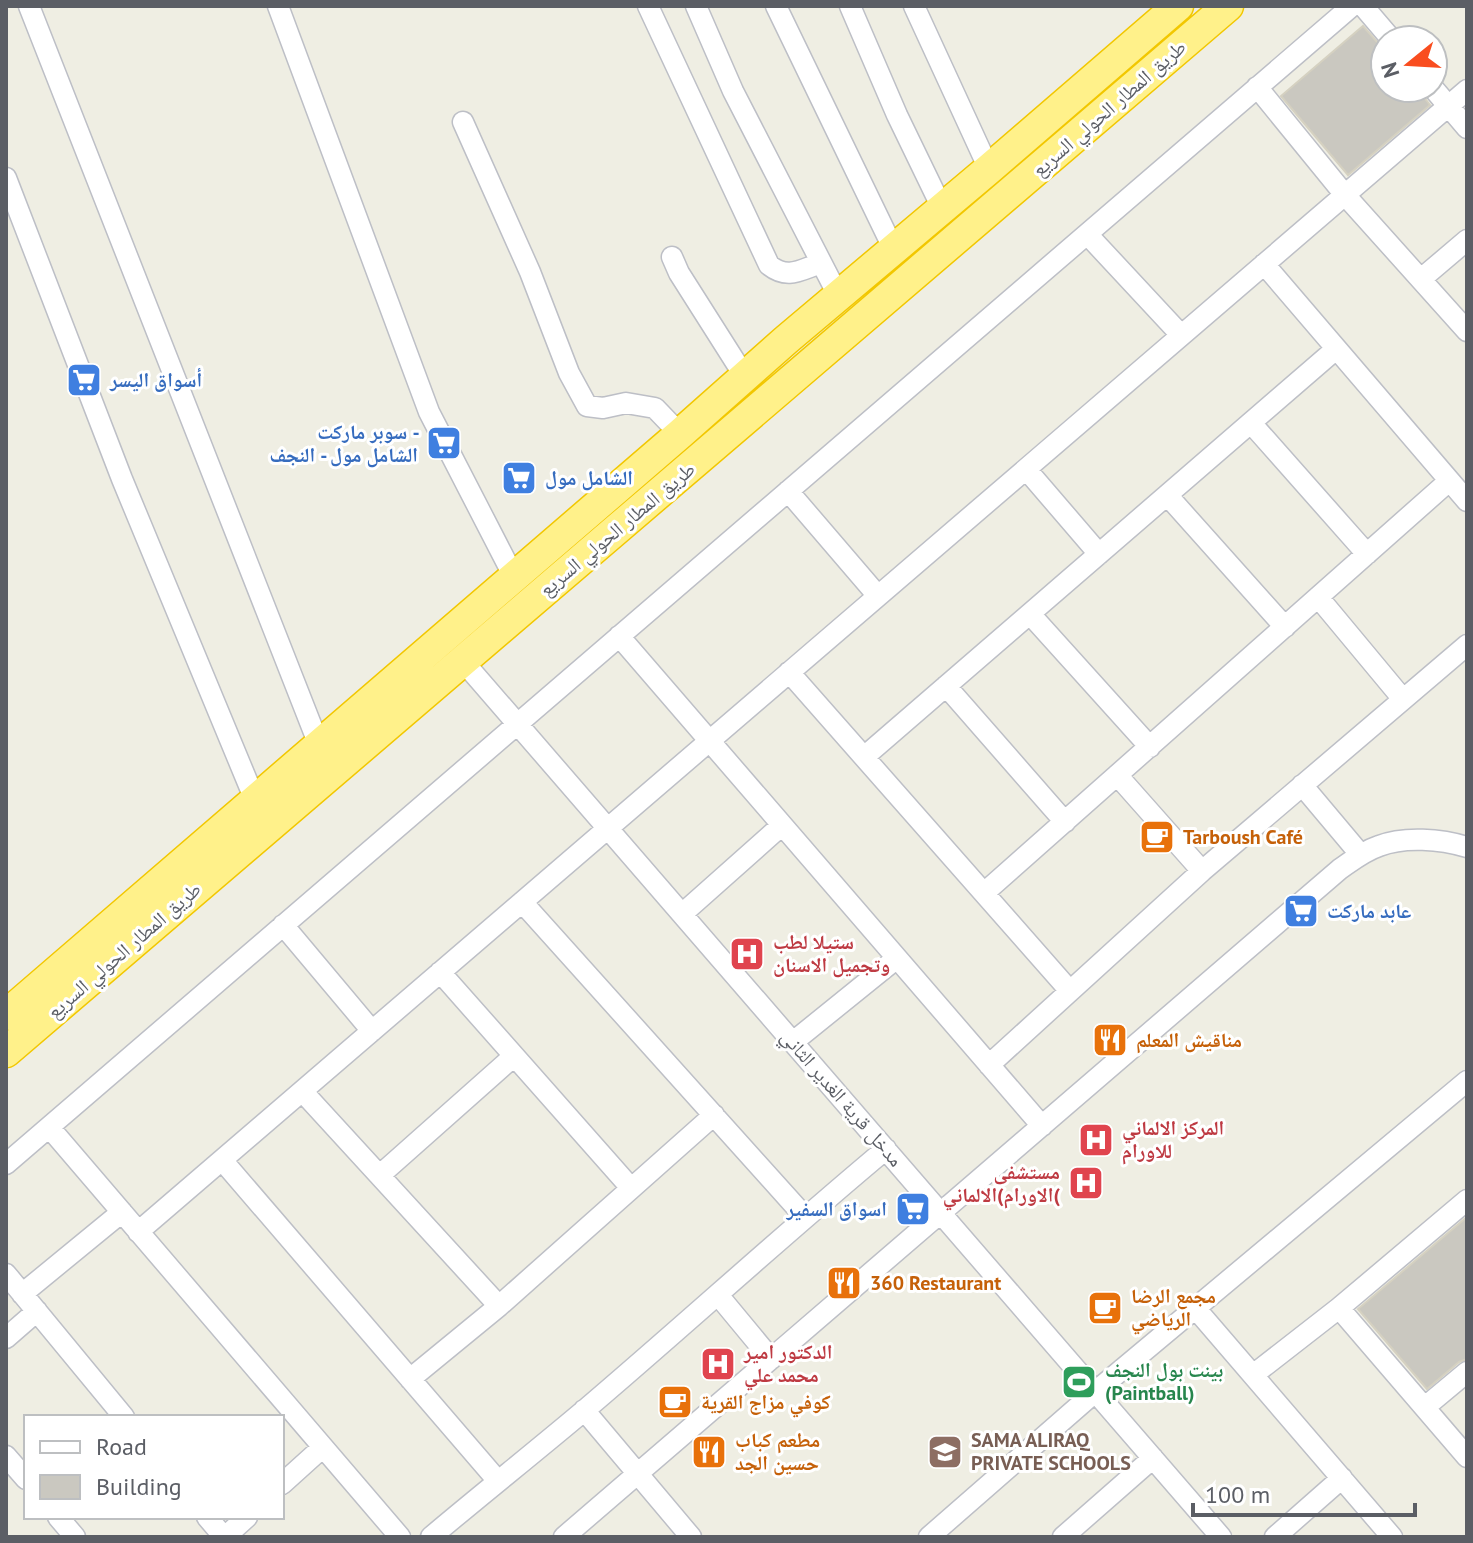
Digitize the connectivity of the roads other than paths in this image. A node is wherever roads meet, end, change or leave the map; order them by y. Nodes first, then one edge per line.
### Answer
1 (29, 6) edge
2 (278, 6) edge
3 (648, 6) edge
4 (696, 6) edge
5 (776, 6) edge
6 (850, 6) edge
7 (914, 6) edge
8 (1178, 6) edge
9 (1228, 6) edge
10 (1352, 6) edge
11 (1363, 6) edge
12 (1378, 24) edge
13 (1257, 87) junction
14 (1467, 90) edge
15 (1448, 106) junction
16 (463, 122) dead end
17 (1467, 128) edge
18 (989, 169) junction
19 (6, 178) edge
20 (1345, 195) junction
21 (942, 208) junction
22 (1087, 234) junction
23 (1467, 240) edge
24 (894, 250) junction
25 (672, 257) dead end
26 (821, 263) junction
27 (1264, 264) junction
28 (1421, 279) junction
29 (839, 297) junction
30 (1467, 331) edge
31 (1181, 335) junction
32 (786, 340) junction
33 (1336, 349) junction
34 (807, 367) junction
35 (738, 382) junction
36 (753, 414) junction
37 (1251, 423) junction
38 (680, 434) junction
39 (1026, 469) junction
40 (1449, 481) junction
41 (788, 491) junction
42 (1167, 495) junction
43 (1467, 501) edge
44 (1099, 554) junction
45 (1367, 554) junction
46 (514, 577) junction
47 (878, 596) junction
48 (1318, 597) junction
49 (1030, 614) junction
50 (1285, 627) junction
51 (619, 636) junction
52 (1467, 645) edge
53 (462, 660) junction
54 (789, 672) junction
55 (946, 686) junction
56 (1402, 698) junction
57 (518, 724) junction
58 (709, 741) junction
59 (319, 745) junction
60 (1150, 747) junction
61 (864, 757) junction
62 (1117, 775) junction
63 (1302, 785) junction
64 (255, 800) junction
65 (1065, 822) junction
66 (782, 825) junction
67 (608, 828) junction
68 (1467, 847) edge
69 (1360, 854) junction
70 (1202, 871) junction
71 (984, 893) junction
72 (522, 902) junction
73 (682, 914) junction
74 (283, 925) junction
75 (897, 958) junction
76 (440, 972) junction
77 (1070, 991) junction
78 (6, 1015) edge
79 (372, 1031) junction
80 (793, 1042) junction
81 (6, 1052) edge
82 (514, 1056) junction
83 (989, 1065) junction
84 (1467, 1081) edge
85 (302, 1091) junction
86 (714, 1115) junction
87 (1042, 1126) junction
88 (49, 1127) junction
89 (886, 1149) junction
90 (222, 1160) junction
91 (6, 1164) edge
92 (380, 1175) junction
93 (631, 1188) junction
94 (1467, 1200) edge
95 (122, 1212) junction
96 (941, 1213) junction
97 (805, 1217) junction
98 (138, 1232) junction
99 (6, 1274) edge
100 (22, 1294) junction
101 (718, 1295) junction
102 (499, 1306) junction
103 (1339, 1308) junction
104 (1196, 1309) junction
105 (37, 1311) junction
106 (6, 1338) edge
107 (771, 1359) junction
108 (1467, 1372) edge
109 (1253, 1375) junction
110 (410, 1379) junction
111 (1095, 1392) junction
112 (1425, 1407) junction
113 (584, 1410) junction
114 (122, 1415) edge
115 (323, 1447) junction
116 (6, 1456) edge
117 (1467, 1457) edge
118 (1153, 1458) junction
119 (638, 1474) junction
120 (24, 1476) edge
121 (1342, 1478) junction
122 (498, 1481) junction
123 (284, 1482) edge
124 (6, 1488) edge
125 (60, 1519) edge
126 (209, 1519) edge
127 (245, 1519) edge
128 (1067, 1536) edge
129 (75, 1537) edge
130 (224, 1537) edge
131 (400, 1537) edge
132 (431, 1537) edge
133 (564, 1537) edge
134 (691, 1537) edge
135 (929, 1537) edge
136 (1221, 1537) edge
137 (1275, 1537) edge
138 (1392, 1537) edge

1 - 59 street
2 - 46 street
3 - 26 street
4 - 26 street
5 - 24 street
6 - 21 street
7 - 18 street
8 - 18 highway, طريق المطار الحولي السريع
9 - 34 highway, طريق المطار الحولي السريع
10 - 13 street
11 - 12 street
13 - 20 street
13 - 22 street
14 - 15 street
15 - 17 street
15 - 20 street
16 - 38 street
18 - 21 highway, طريق المطار الحولي السريع
19 - 64 street
20 - 27 street
20 - 28 street
21 - 24 highway, طريق المطار الحولي السريع
22 - 31 street
22 - 41 street
23 - 28 street
24 - 29 highway, طريق المطار الحولي السريع
25 - 35 street
26 - 29 street
27 - 31 street
27 - 33 street
28 - 30 street
29 - 32 highway, طريق المطار الحولي السريع
31 - 39 street
32 - 34 highway
32 - 35 highway, طريق المطار الحولي السريع
33 - 37 street
33 - 40 street
34 - 36 highway, طريق المطار الحولي السريع
35 - 36 highway
35 - 38 highway, طريق المطار الحولي السريع
36 - 53 highway, طريق المطار الحولي السريع
37 - 42 street
37 - 45 street
38 - 46 highway, طريق المطار الحولي السريع
39 - 44 street
39 - 47 street
40 - 43 street
40 - 45 street
41 - 47 street
41 - 51 street
42 - 44 street
42 - 50 street
44 - 49 street
45 - 48 street
46 - 59 highway, طريق المطار الحولي السريع
47 - 54 street
48 - 50 street
48 - 56 street
49 - 55 street
49 - 60 street
50 - 60 street
51 - 57 street
51 - 58 street
52 - 56 street
53 - 57 street, مدخل قرية الغدير الثاني
53 - 81 highway, طريق المطار الحولي السريع
54 - 58 street
54 - 61 street
55 - 61 street
55 - 65 street
56 - 63 street
57 - 67 street, مدخل قرية الغدير الثاني
57 - 74 street
58 - 66 street
58 - 67 street
59 - 64 highway, طريق المطار الحولي السريع
60 - 62 street
61 - 71 street
62 - 65 street
62 - 70 street
63 - 69 street
63 - 70 street
64 - 78 highway, طريق المطار الحولي السريع
65 - 71 street
66 - 73 street
66 - 75 street
67 - 72 street
67 - 73 street, مدخل قرية الغدير الثاني
68 - 69 street
69 - 87 street
70 - 77 street
71 - 77 street
72 - 76 street
72 - 86 street
73 - 80 street, مدخل قرية الغدير الثاني
74 - 79 street
74 - 88 street
75 - 80 street
75 - 83 street
76 - 79 street
76 - 82 street
77 - 83 street
79 - 85 street
80 - 89 street, مدخل قرية الغدير الثاني
82 - 92 street
82 - 93 street
83 - 87 street
84 - 104 street
85 - 90 street
85 - 92 street
86 - 93 street
86 - 97 street
87 - 96 street
88 - 91 street
88 - 95 street
89 - 96 street, مدخل قرية الغدير الثاني
89 - 97 street
90 - 98 street
90 - 110 street
92 - 102 street
93 - 102 street
94 - 103 street
95 - 98 street
95 - 100 street
96 - 107 street
96 - 111 street, مدخل قرية الغدير الثاني
97 - 101 street
98 - 115 street
99 - 100 street
100 - 105 street
101 - 107 street
101 - 113 street
102 - 110 street
103 - 109 street
103 - 112 street
104 - 109 street
104 - 111 street
105 - 106 street
105 - 114 street
107 - 119 street
108 - 112 street
109 - 121 street
110 - 122 street
111 - 118 street, مدخل قرية الغدير الثاني
111 - 135 street
112 - 117 street
113 - 119 street
113 - 122 street
115 - 123 street
115 - 131 street
116 - 120 street
118 - 128 street
118 - 136 street, مدخل قرية الغدير الثاني
119 - 133 street
119 - 134 street
120 - 124 street
121 - 137 street
121 - 138 street
122 - 132 street
125 - 129 street
126 - 130 street
127 - 130 street

